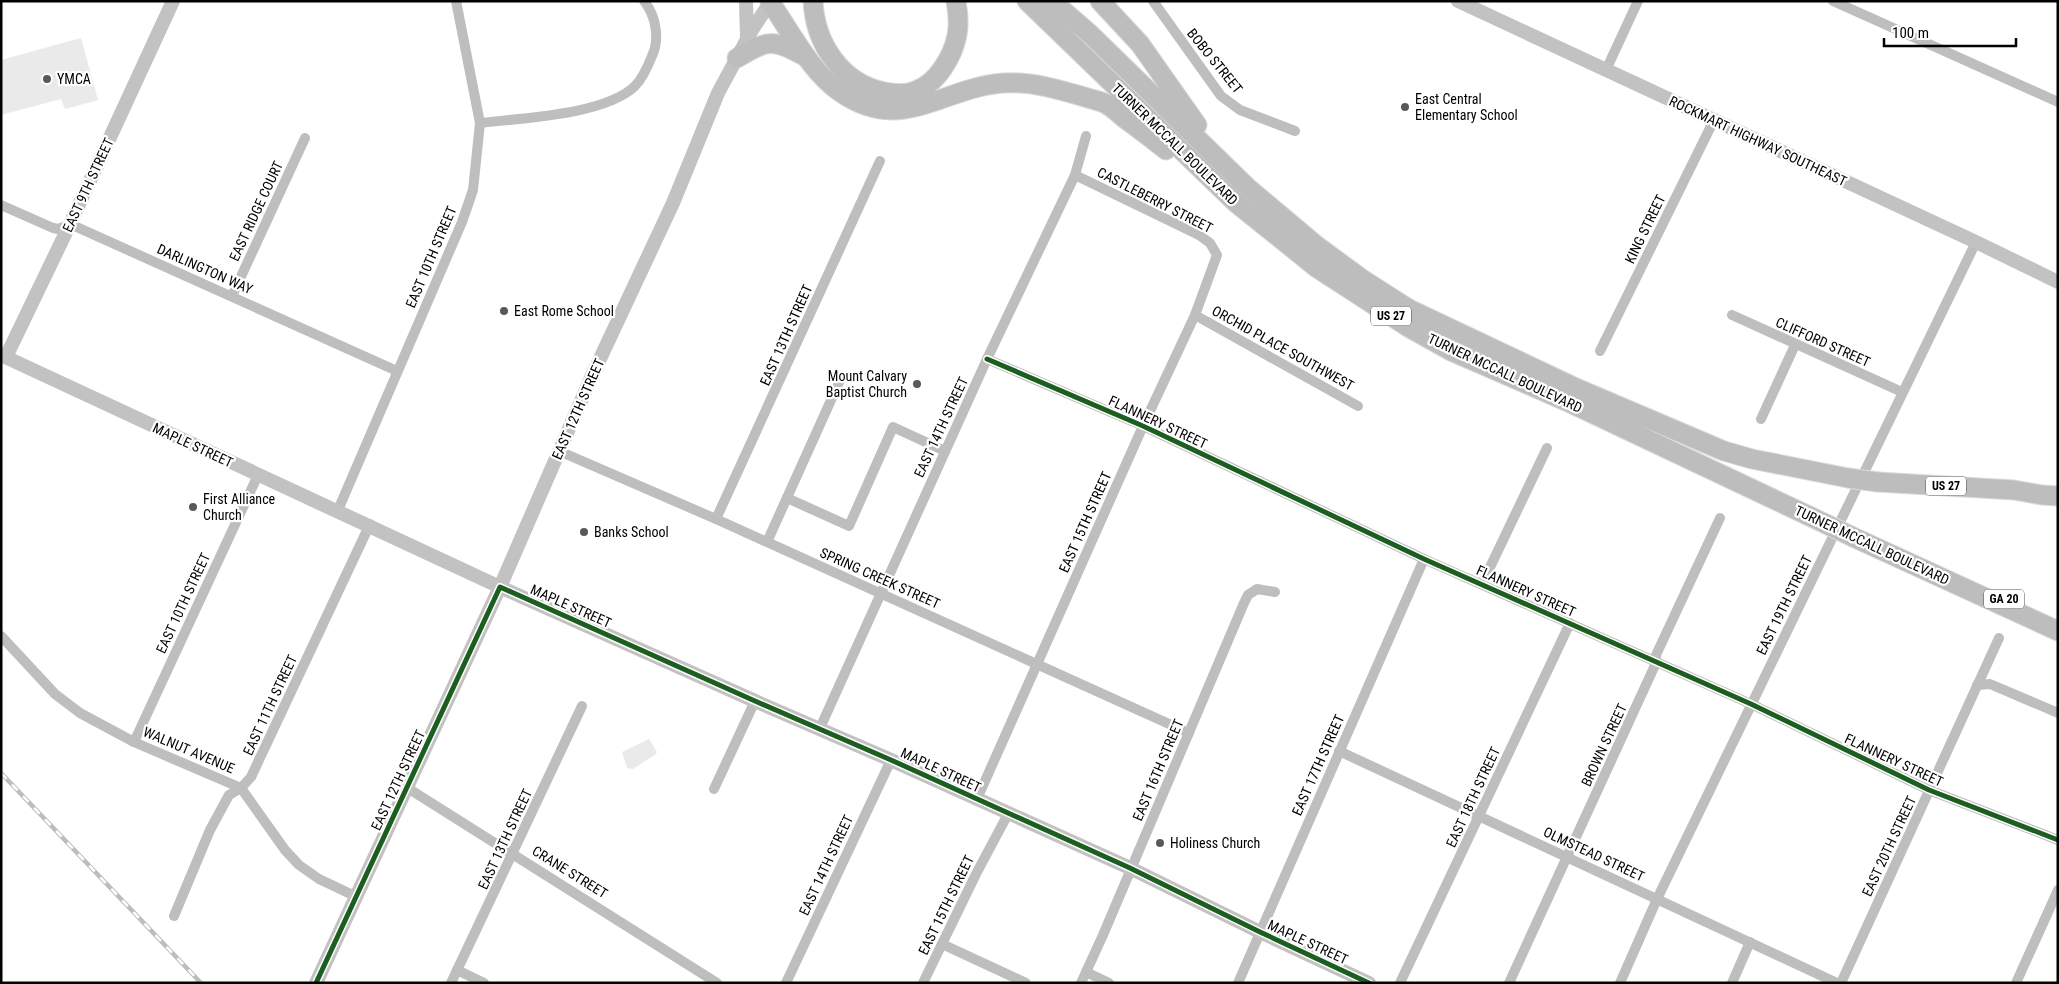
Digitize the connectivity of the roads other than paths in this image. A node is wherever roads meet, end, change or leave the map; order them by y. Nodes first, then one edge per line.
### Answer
1 (173, 1) edge
2 (456, 1) edge
3 (644, 1) edge
4 (746, 1) edge
5 (956, 1) edge
6 (1028, 1) edge
7 (1052, 1) edge
8 (1100, 1) edge
9 (1458, 1) edge
10 (1638, 1) edge
11 (1833, 1) edge
12 (770, 2) edge
13 (1153, 3) edge
14 (810, 6) edge
15 (748, 39) junction
16 (737, 58) junction
17 (809, 59) junction
18 (1606, 70) junction
19 (2058, 102) edge
20 (1714, 120) junction
21 (480, 122) junction
22 (1295, 130) dead end
23 (1086, 136) dead end
24 (304, 138) dead end
25 (1219, 157) junction
26 (880, 161) dead end
27 (1075, 175) junction
28 (1235, 202) junction
29 (1, 204) edge
30 (70, 224) junction
31 (1976, 242) junction
32 (1216, 255) joint
33 (2058, 282) edge
34 (232, 296) junction
35 (1195, 315) junction
36 (1732, 315) dead end
37 (1795, 345) junction
38 (1600, 351) dead end
39 (987, 359) junction
40 (3, 360) edge
41 (397, 371) junction
42 (841, 378) dead end
43 (1902, 392) junction
44 (1358, 406) dead end
45 (1761, 419) dead end
46 (1143, 426) junction
47 (1547, 448) dead end
48 (559, 451) junction
49 (945, 451) junction
50 (258, 475) junction
51 (2058, 488) edge
52 (2014, 490) junction
53 (2058, 496) edge
54 (787, 498) junction
55 (338, 510) junction
56 (1720, 518) dead end
57 (716, 519) junction
58 (370, 524) junction
59 (767, 542) junction
60 (1424, 559) junction
61 (1950, 581) junction
62 (1482, 584) junction
63 (500, 587) junction
64 (1276, 592) dead end
65 (880, 594) junction
66 (2058, 619) edge
67 (1570, 623) junction
68 (2058, 631) edge
69 (1, 636) edge
70 (1999, 638) dead end
71 (1656, 663) junction
72 (1036, 664) junction
73 (1977, 685) junction
74 (755, 701) junction
75 (1751, 704) junction
76 (582, 706) dead end
77 (2058, 713) edge
78 (820, 728) junction
79 (1189, 733) junction
80 (134, 742) junction
81 (1339, 751) junction
82 (891, 760) junction
83 (406, 787) junction
84 (241, 788) junction
85 (714, 789) dead end
86 (1929, 790) junction
87 (977, 799) junction
88 (1008, 814) junction
89 (1479, 816) junction
90 (2058, 840) edge
91 (514, 853) junction
92 (1567, 857) junction
93 (1130, 868) junction
94 (2058, 890) edge
95 (357, 897) junction
96 (1657, 899) junction
97 (174, 916) dead end
98 (1260, 932) junction
99 (1750, 942) junction
100 (942, 944) junction
101 (457, 970) junction
102 (1086, 972) junction
103 (316, 983) edge
104 (451, 983) edge
105 (484, 983) edge
106 (717, 983) edge
107 (786, 983) edge
108 (923, 983) edge
109 (1026, 983) edge
110 (1081, 983) edge
111 (1110, 983) edge
112 (1238, 983) edge
113 (1369, 983) edge
114 (1400, 983) edge
115 (1509, 983) edge
116 (1620, 983) edge
117 (1732, 983) edge
118 (1837, 983) edge
119 (1841, 983) edge
120 (2016, 983) edge

1 - 30 main road, EAST 9TH STREET
2 - 21 street, EAST 10TH STREET
3 - 21 street
4 - 15 main road
5 - 14 highway
6 - 28 highway, TURNER MCCALL BOULEVARD / US 27
7 - 25 highway, TURNER MCCALL BOULEVARD / US 27
8 - 25 highway
9 - 18 main road, ROCKMART HIGHWAY SOUTHEAST
10 - 18 street
11 - 19 street
12 - 15 main road, EAST 12TH STREET
12 - 17 highway
13 - 22 street, BOBO STREET
15 - 16 main road, EAST 12TH STREET
16 - 17 highway
16 - 48 main road, EAST 12TH STREET
17 - 28 highway
18 - 20 main road, ROCKMART HIGHWAY SOUTHEAST
20 - 31 main road, ROCKMART HIGHWAY SOUTHEAST
20 - 38 street, KING STREET
21 - 41 street, EAST 10TH STREET
23 - 27 street, EAST 14TH STREET
24 - 34 street, EAST RIDGE COURT
25 - 52 highway, TURNER MCCALL BOULEVARD / US 27, bridge
26 - 57 street, EAST 13TH STREET
27 - 32 street, CASTLEBERRY STREET
27 - 39 street, EAST 14TH STREET
28 - 61 highway, TURNER MCCALL BOULEVARD / US 27, bridge
29 - 30 street, DARLINGTON WAY
30 - 34 street, DARLINGTON WAY
30 - 40 main road, EAST 9TH STREET
31 - 33 main road, ROCKMART HIGHWAY SOUTHEAST
31 - 43 street, EAST 19TH STREET
32 - 35 street, EAST 15TH STREET
34 - 41 street, DARLINGTON WAY
35 - 44 street, ORCHID PLACE SOUTHWEST
35 - 46 street, EAST 15TH STREET
36 - 37 street, CLIFFORD STREET
37 - 43 street, CLIFFORD STREET
37 - 45 street
39 - 46 street, FLANNERY STREET
39 - 49 street, EAST 14TH STREET
40 - 50 main road, MAPLE STREET
41 - 55 street, EAST 10TH STREET
42 - 54 street
43 - 75 street, EAST 19TH STREET
46 - 60 street, FLANNERY STREET
46 - 72 street, EAST 15TH STREET
47 - 62 street
48 - 57 street, SPRING CREEK STREET
48 - 63 main road, EAST 12TH STREET
49 - 54 street
49 - 65 street, EAST 14TH STREET
50 - 55 main road, MAPLE STREET
50 - 80 street, EAST 10TH STREET
51 - 52 highway
52 - 53 highway, TURNER MCCALL BOULEVARD / US 27
54 - 59 street
55 - 58 main road, MAPLE STREET
56 - 71 street, BROWN STREET
57 - 59 street, SPRING CREEK STREET
58 - 63 main road, MAPLE STREET
58 - 84 street, EAST 11TH STREET
59 - 65 street, SPRING CREEK STREET
60 - 62 street, FLANNERY STREET
60 - 81 street, EAST 17TH STREET
61 - 66 highway, GA 20
61 - 68 highway, TURNER MCCALL BOULEVARD / US 27
62 - 67 street, FLANNERY STREET
63 - 74 main road, MAPLE STREET
63 - 83 main road, EAST 12TH STREET
64 - 79 street, EAST 16TH STREET
65 - 72 street, SPRING CREEK STREET
65 - 78 street, EAST 14TH STREET
67 - 71 street, FLANNERY STREET
67 - 89 street, EAST 18TH STREET
69 - 80 street, WALNUT AVENUE
70 - 73 street, EAST 20TH STREET
71 - 75 street, FLANNERY STREET
71 - 92 street, BROWN STREET
72 - 79 street, SPRING CREEK STREET
72 - 87 street, EAST 15TH STREET
73 - 77 street
73 - 86 street, EAST 20TH STREET
74 - 78 main road, MAPLE STREET
74 - 85 street
75 - 86 street, FLANNERY STREET
75 - 96 street, EAST 19TH STREET
76 - 91 street, EAST 13TH STREET
78 - 82 main road, MAPLE STREET
79 - 93 street, EAST 16TH STREET
80 - 84 street, WALNUT AVENUE
81 - 89 street, OLMSTEAD STREET
81 - 98 street, EAST 17TH STREET
82 - 87 main road, MAPLE STREET
82 - 107 street, EAST 14TH STREET
83 - 91 street, CRANE STREET
83 - 95 main road, EAST 12TH STREET
84 - 95 street, WALNUT AVENUE
84 - 97 street, EAST 11TH STREET
86 - 90 street, FLANNERY STREET
86 - 119 street, EAST 20TH STREET
87 - 88 main road, MAPLE STREET
88 - 93 main road, MAPLE STREET
88 - 100 street, EAST 15TH STREET
89 - 92 street, OLMSTEAD STREET
89 - 114 street, EAST 18TH STREET
91 - 101 street, EAST 13TH STREET
91 - 106 street, CRANE STREET
92 - 96 street, OLMSTEAD STREET
92 - 115 street, BROWN STREET
93 - 98 main road, MAPLE STREET
93 - 102 street, EAST 16TH STREET
94 - 120 street
95 - 103 main road, EAST 12TH STREET
96 - 99 street, OLMSTEAD STREET
96 - 116 street, EAST 19TH STREET
98 - 112 street, EAST 17TH STREET
98 - 113 main road, MAPLE STREET
99 - 117 street
99 - 118 street, OLMSTEAD STREET
100 - 108 street, EAST 15TH STREET
100 - 109 street
101 - 104 street, EAST 13TH STREET
101 - 105 street
102 - 110 street, EAST 16TH STREET
102 - 111 street

